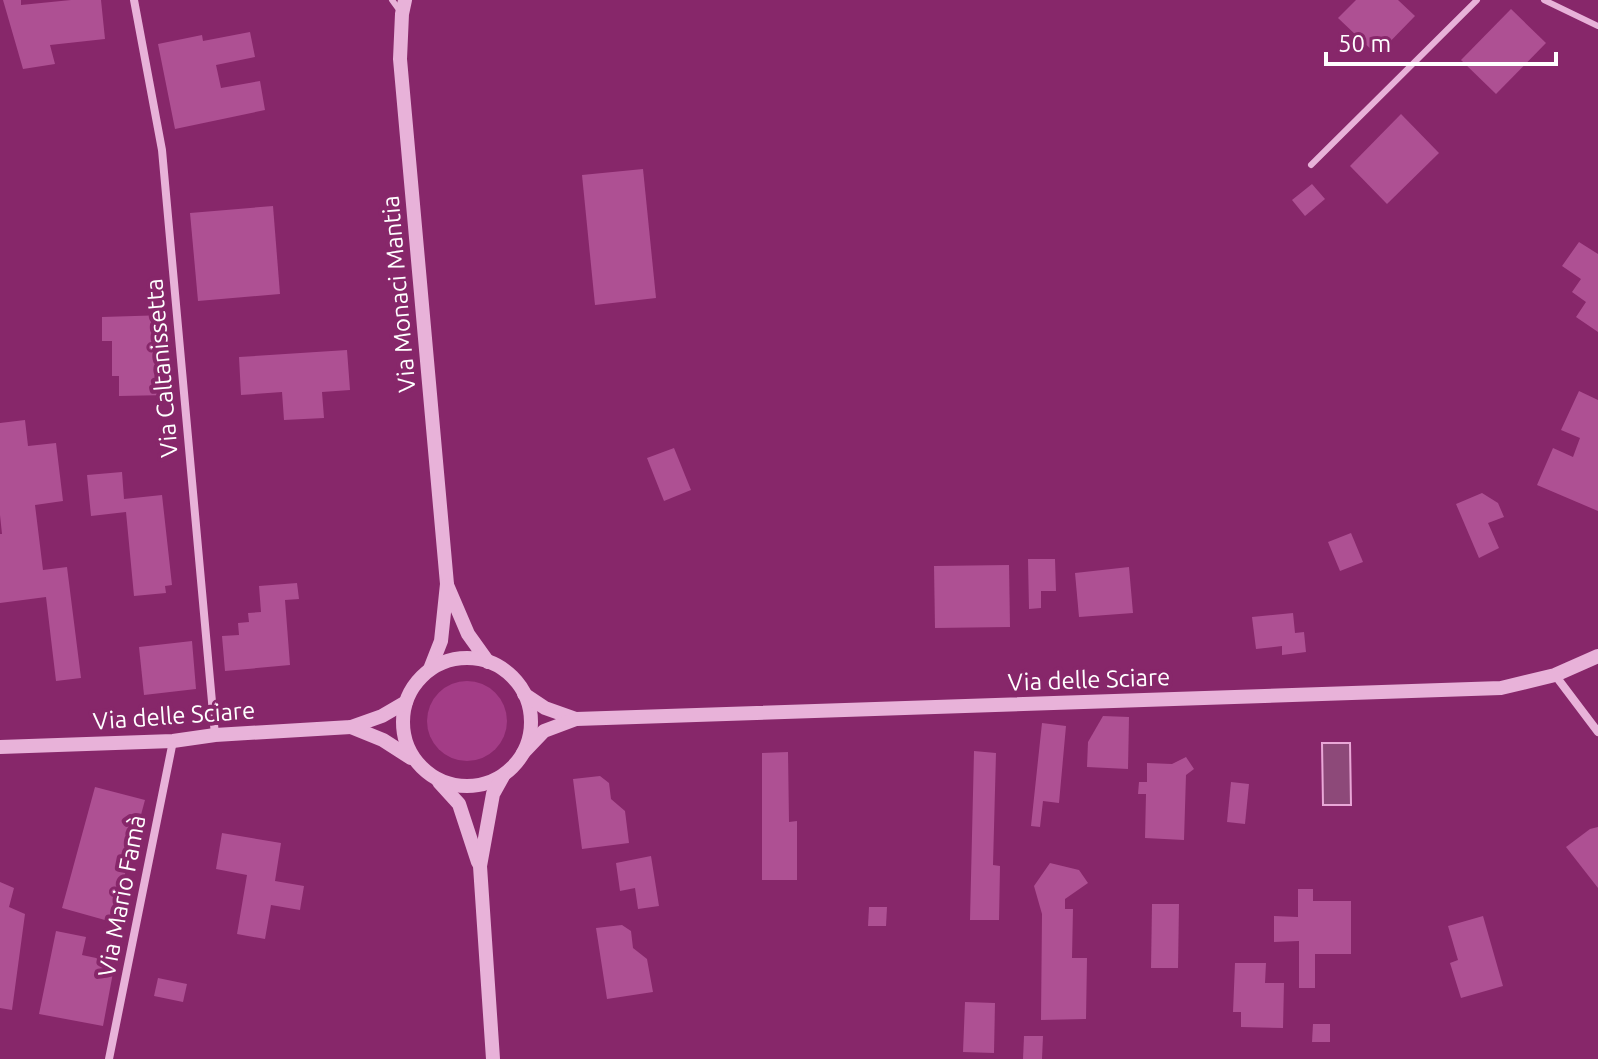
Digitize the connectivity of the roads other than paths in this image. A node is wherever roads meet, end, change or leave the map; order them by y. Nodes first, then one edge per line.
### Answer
1 (134, 0) edge
2 (392, 0) edge
3 (1477, 0) edge
4 (1544, 0) edge
5 (404, 7) edge
6 (1598, 26) edge
7 (1311, 165) dead end
8 (447, 584) junction
9 (1598, 656) edge
10 (488, 662) junction
11 (430, 669) junction
12 (1555, 675) junction
13 (524, 694) junction
14 (406, 702) junction
15 (576, 719) junction
16 (351, 727) junction
17 (1598, 732) edge
18 (215, 735) junction
19 (173, 741) junction
20 (0, 747) edge
21 (523, 753) junction
22 (413, 759) junction
23 (503, 776) junction
24 (436, 779) junction
25 (480, 866) junction
26 (109, 1059) edge
27 (493, 1059) edge

1 - 18 street, Via Caltanissetta
2 - 5 lane
3 - 7 lane
4 - 6 lane
5 - 8 street, Via Monaci Mantia
8 - 10 street, Via Monaci Mantia
8 - 11 street, Via Monaci Mantia
9 - 12 street, Via delle Sciare
10 - 11 street
10 - 13 street
11 - 14 street
12 - 15 street, Via delle Sciare
12 - 17 street
13 - 15 street, Via delle Sciare
13 - 21 street
14 - 16 street, Via delle Sciare
14 - 22 street
15 - 21 street, Via delle Sciare
16 - 18 street, Via delle Sciare
16 - 22 street, Via delle Sciare
18 - 19 street, Via delle Sciare
19 - 20 street, Via delle Sciare
19 - 26 street, Via Mario Famà
21 - 23 street
22 - 24 street
23 - 24 street
23 - 25 street
24 - 25 street
25 - 27 street

